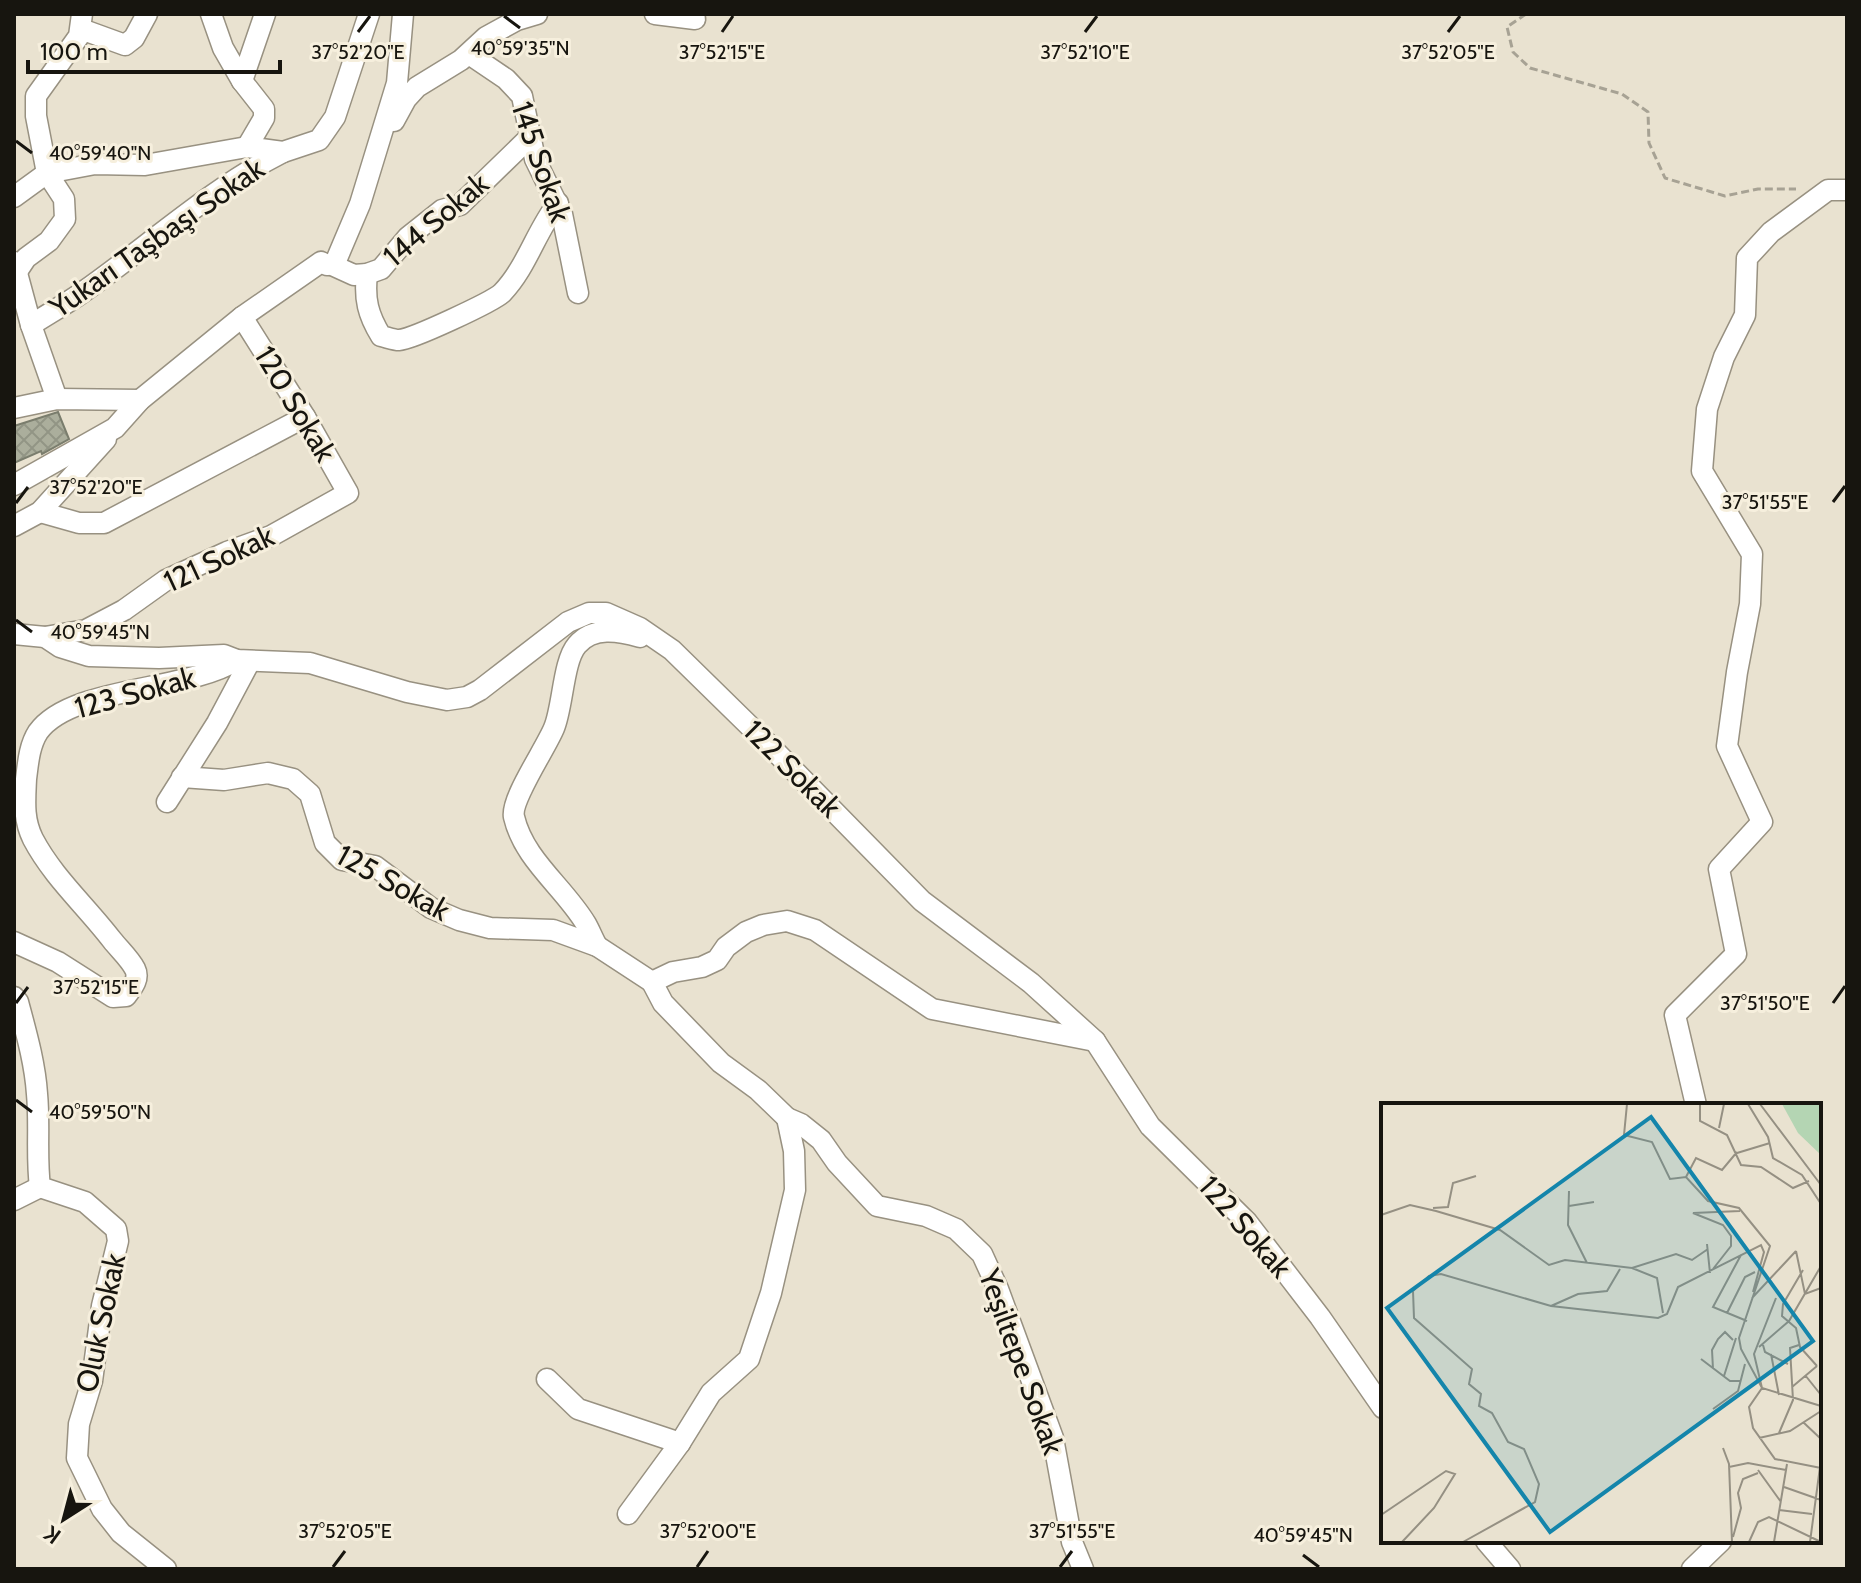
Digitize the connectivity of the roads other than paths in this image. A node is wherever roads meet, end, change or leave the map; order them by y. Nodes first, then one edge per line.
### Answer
1 (147, 14) edge
2 (211, 14) edge
3 (265, 14) edge
4 (369, 14) edge
5 (403, 14) edge
6 (537, 14) edge
7 (655, 14) edge
8 (695, 19) dead end
9 (82, 21) edge
10 (469, 54) junction
11 (242, 81) junction
12 (530, 137) junction
13 (247, 147) junction
14 (283, 152) junction
15 (375, 156) junction
16 (47, 173) junction
17 (1838, 190) edge
18 (14, 197) edge
19 (558, 203) junction
20 (332, 265) junction
21 (15, 271) edge
22 (367, 274) junction
23 (578, 293) dead end
24 (242, 317) junction
25 (31, 325) junction
26 (57, 399) junction
27 (140, 400) junction
28 (14, 408) edge
29 (305, 417) junction
30 (115, 428) junction
31 (14, 485) edge
32 (348, 493) joint
33 (40, 512) junction
34 (14, 526) edge
35 (14, 634) edge
36 (45, 637) junction
37 (672, 650) junction
38 (243, 660) junction
39 (182, 777) junction
40 (167, 802) dead end
41 (14, 942) edge
42 (597, 946) junction
43 (652, 982) junction
44 (14, 997) edge
45 (1095, 1041) junction
46 (1696, 1103) edge
47 (787, 1118) junction
48 (40, 1187) junction
49 (14, 1200) edge
50 (547, 1379) dead end
51 (1381, 1405) edge
52 (680, 1443) junction
53 (628, 1514) dead end
54 (1488, 1543) edge
55 (1718, 1546) edge
56 (166, 1569) edge
57 (1083, 1569) edge
58 (1510, 1569) edge
59 (1692, 1569) edge

1 - 9 street
2 - 11 street
3 - 11 street
4 - 14 street, Yukarı Taşbaşı Sokak
5 - 15 street
6 - 10 street
7 - 8 street
9 - 16 street
10 - 12 street, 145 Sokak
10 - 15 street
11 - 13 street
12 - 19 street, 145 Sokak
12 - 22 street, 144 Sokak
13 - 14 street
13 - 16 street
14 - 25 street, Yukarı Taşbaşı Sokak
15 - 20 street
16 - 18 street
16 - 21 street
17 - 46 street
19 - 22 street
19 - 23 street, 145 Sokak
20 - 22 street, 144 Sokak
20 - 24 street
21 - 25 street
24 - 27 street
24 - 29 street, 120 Sokak
25 - 26 street
26 - 27 street
26 - 28 street
27 - 30 street
29 - 32 street, 120 Sokak
29 - 33 street
30 - 31 street
30 - 33 street
32 - 36 street, 121 Sokak
33 - 34 street
35 - 36 street, 122 Sokak
36 - 38 street, 122 Sokak
37 - 38 street, 122 Sokak
37 - 42 street, 125 Sokak
37 - 45 street, 122 Sokak
38 - 39 street
38 - 41 street, 123 Sokak
39 - 40 street
39 - 42 street, 125 Sokak
42 - 43 street, 125 Sokak
43 - 45 street
43 - 47 street, Yeşiltepe Sokak
44 - 48 street
45 - 51 street, 122 Sokak
47 - 52 street
47 - 57 street, Yeşiltepe Sokak
48 - 49 street
48 - 56 street, Oluk Sokak
50 - 52 street
52 - 53 street
54 - 58 street
55 - 59 street

